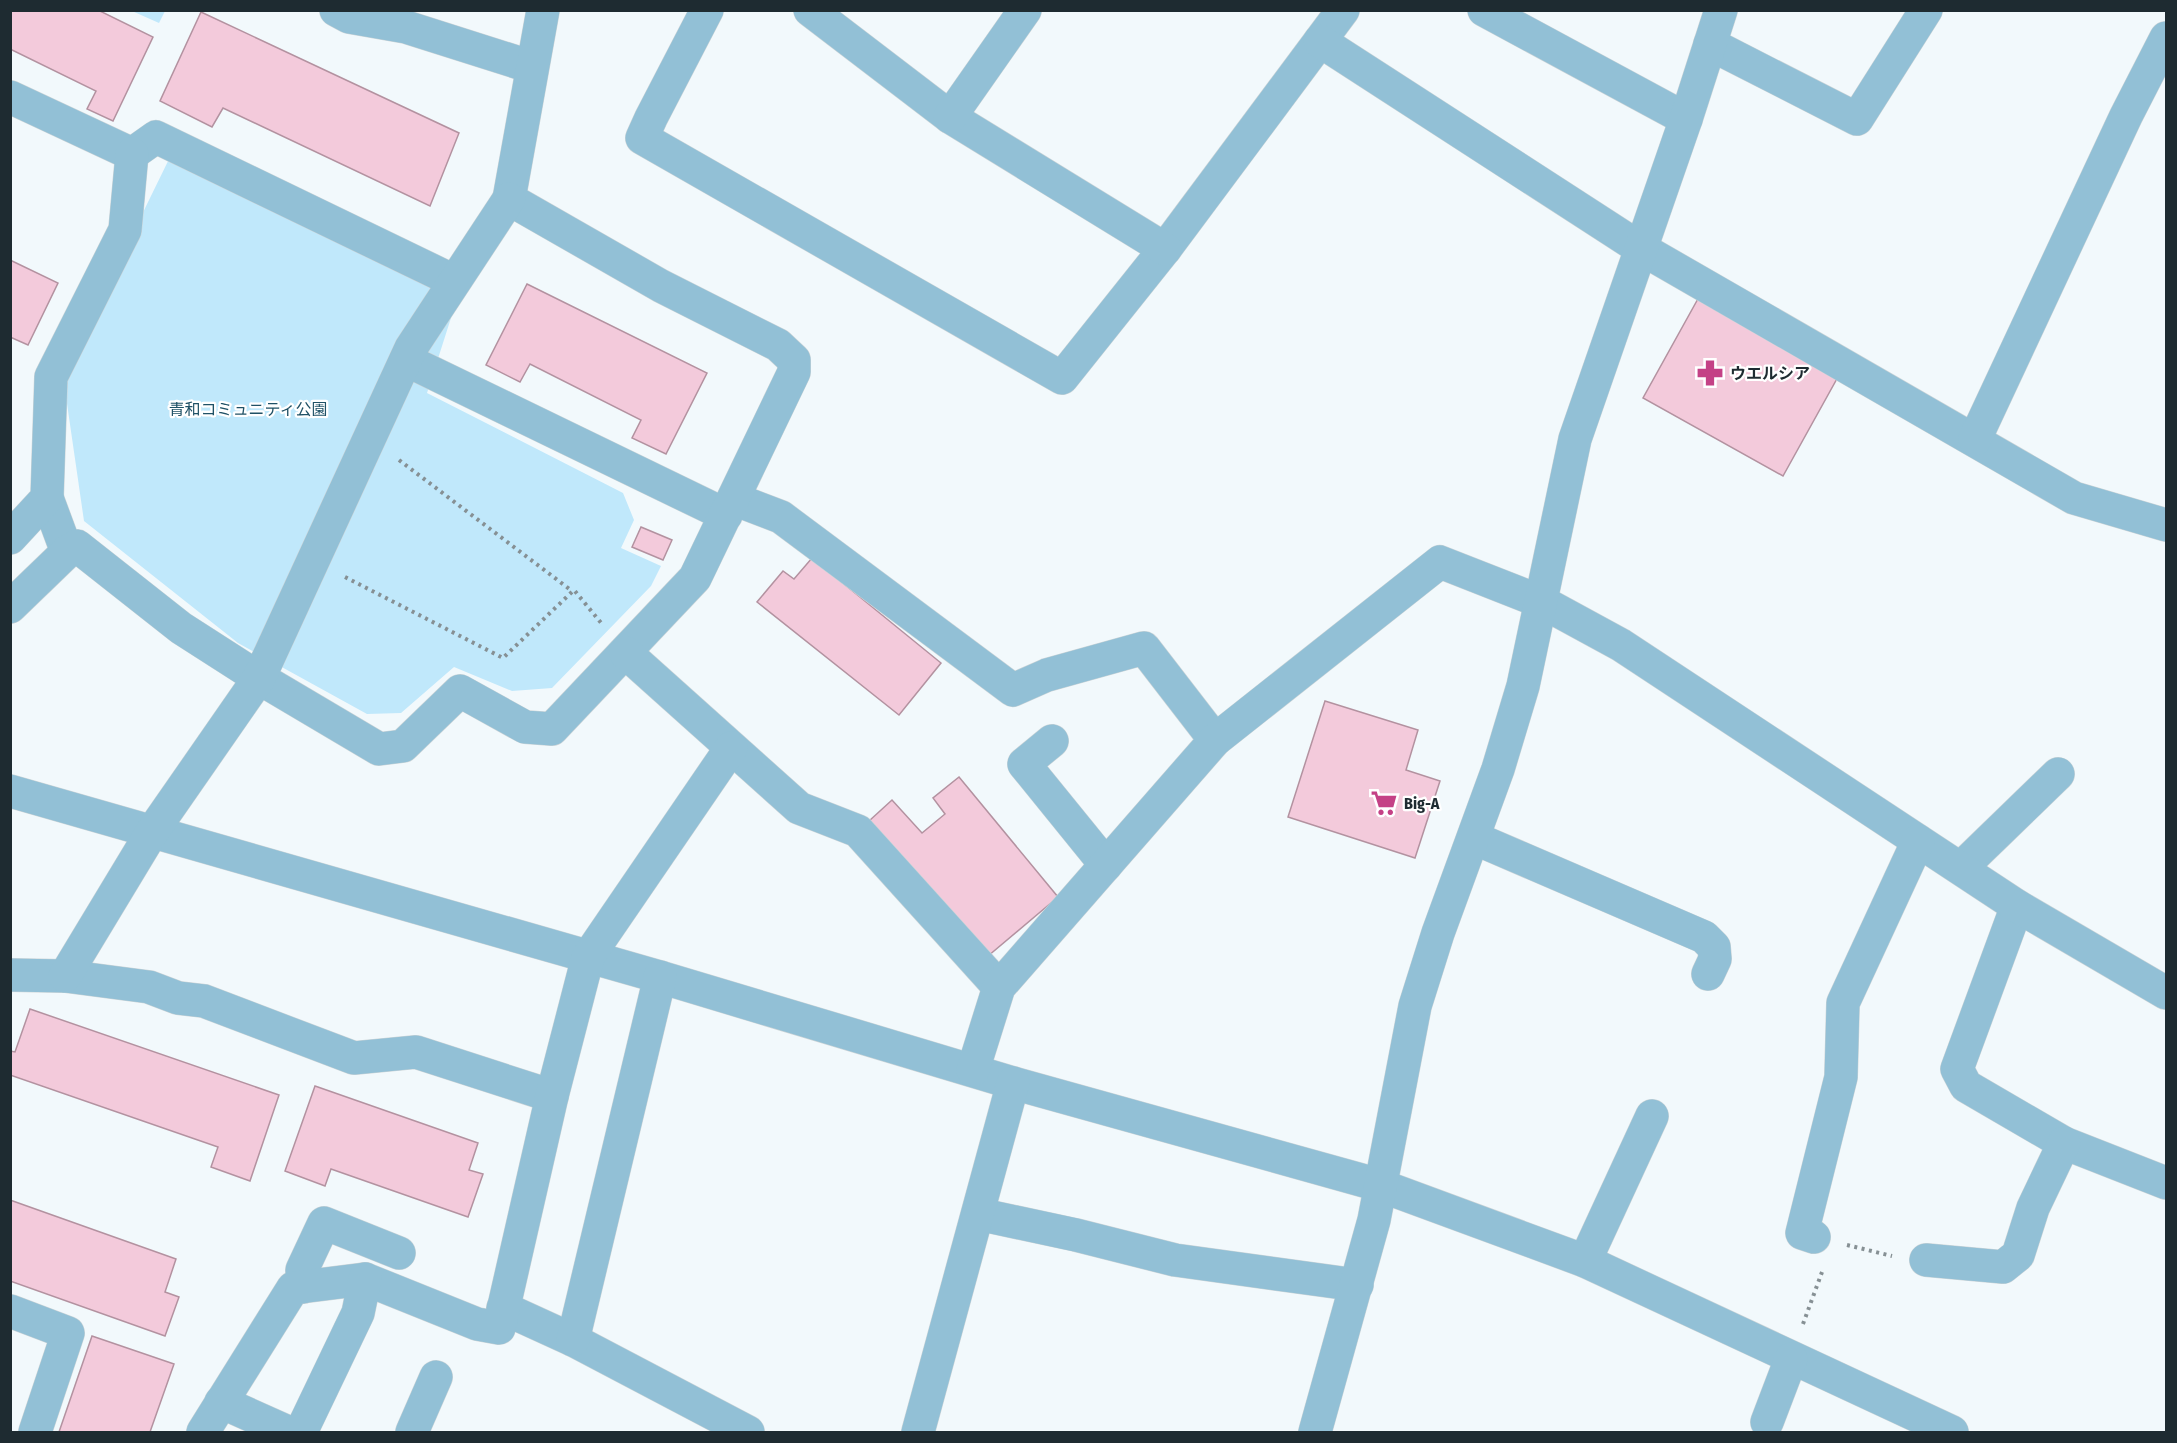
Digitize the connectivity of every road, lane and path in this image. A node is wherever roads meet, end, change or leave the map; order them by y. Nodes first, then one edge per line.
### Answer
1 (336, 10) edge
2 (543, 10) edge
3 (707, 10) edge
4 (810, 10) edge
5 (1025, 10) edge
6 (1343, 10) edge
7 (1484, 10) edge
8 (1721, 10) edge
9 (1926, 10) edge
10 (393, 17) edge
11 (2166, 38) edge
12 (1320, 41) junction
13 (1710, 44) junction
14 (532, 67) junction
15 (10, 97) edge
16 (950, 117) junction
17 (1686, 119) junction
18 (132, 154) junction
19 (509, 199) junction
20 (1640, 248) junction
21 (1165, 249) junction
22 (454, 281) junction
23 (406, 360) junction
24 (370, 438) junction
25 (1975, 439) junction
26 (48, 498) junction
27 (730, 507) junction
28 (2166, 525) edge
29 (10, 538) edge
30 (67, 552) junction
31 (313, 561) junction
32 (578, 596) junction
33 (1542, 602) junction
34 (10, 607) edge
35 (626, 652) junction
36 (259, 678) junction
37 (1215, 740) junction
38 (1052, 741) dead end
39 (731, 748) junction
40 (2058, 774) dead end
41 (10, 791) edge
42 (152, 832) junction
43 (1474, 838) junction
44 (1918, 840) junction
45 (1106, 865) junction
46 (1961, 868) junction
47 (2017, 906) junction
48 (588, 957) junction
49 (1708, 974) dead end
50 (10, 975) edge
51 (65, 976) junction
52 (660, 977) junction
53 (999, 987) junction
54 (2166, 993) edge
55 (973, 1070) junction
56 (1013, 1083) junction
57 (552, 1096) junction
58 (1652, 1116) dead end
59 (2064, 1143) junction
60 (2166, 1183) edge
61 (1379, 1185) junction
62 (978, 1214) junction
63 (1823, 1239) junction
64 (399, 1253) dead end
65 (1926, 1260) joint
66 (1585, 1261) junction
67 (365, 1279) junction
68 (1357, 1285) junction
69 (303, 1287) junction
70 (503, 1308) junction
71 (10, 1311) edge
72 (573, 1340) junction
73 (1791, 1359) junction
74 (436, 1377) dead end
75 (221, 1402) junction
76 (1767, 1422) dead end
77 (35, 1432) edge
78 (203, 1432) edge
79 (288, 1432) edge
80 (301, 1432) edge
81 (412, 1432) edge
82 (748, 1432) edge
83 (918, 1432) edge
84 (1315, 1432) edge
85 (1949, 1432) edge

1 - 10 street
2 - 14 street
3 - 21 street
4 - 16 street
5 - 16 street
6 - 12 street
7 - 17 street
8 - 13 street
9 - 13 street
10 - 14 street
11 - 25 street
12 - 20 street
12 - 21 street
13 - 17 street
14 - 19 street
15 - 18 street
16 - 21 street
17 - 20 street
18 - 22 street
18 - 26 street
19 - 22 street
19 - 27 street
20 - 25 street
20 - 33 street
22 - 23 street
23 - 24 street
23 - 27 street
24 - 31 street
24 - 32 path
25 - 28 street
26 - 29 street
26 - 30 street
27 - 35 street
27 - 37 street
30 - 34 street
30 - 36 street
31 - 32 path
31 - 36 street
32 - 35 path
33 - 37 street
33 - 43 street
33 - 44 street
35 - 36 street
35 - 39 street
36 - 42 street
37 - 45 street
38 - 45 street
39 - 48 street
39 - 53 street
40 - 46 street
41 - 42 street
42 - 48 street
42 - 51 street
43 - 49 street
43 - 61 street
44 - 46 street
44 - 63 street
45 - 53 street
46 - 47 street
47 - 54 street
47 - 59 street
48 - 52 street
48 - 57 street
50 - 51 street
51 - 57 street
52 - 55 street
52 - 72 street
53 - 55 street
55 - 56 street
56 - 61 street
56 - 62 street
57 - 70 street
58 - 66 street
59 - 60 street
59 - 65 street
61 - 66 street
61 - 68 street
62 - 68 street
62 - 83 street
63 - 65 path
63 - 73 path
64 - 69 street
66 - 73 street
67 - 69 street
67 - 70 street
67 - 80 street
68 - 84 street
69 - 75 street
70 - 72 street
71 - 77 street
72 - 82 street
73 - 76 street
73 - 85 street
74 - 81 street
75 - 78 street
75 - 79 street

